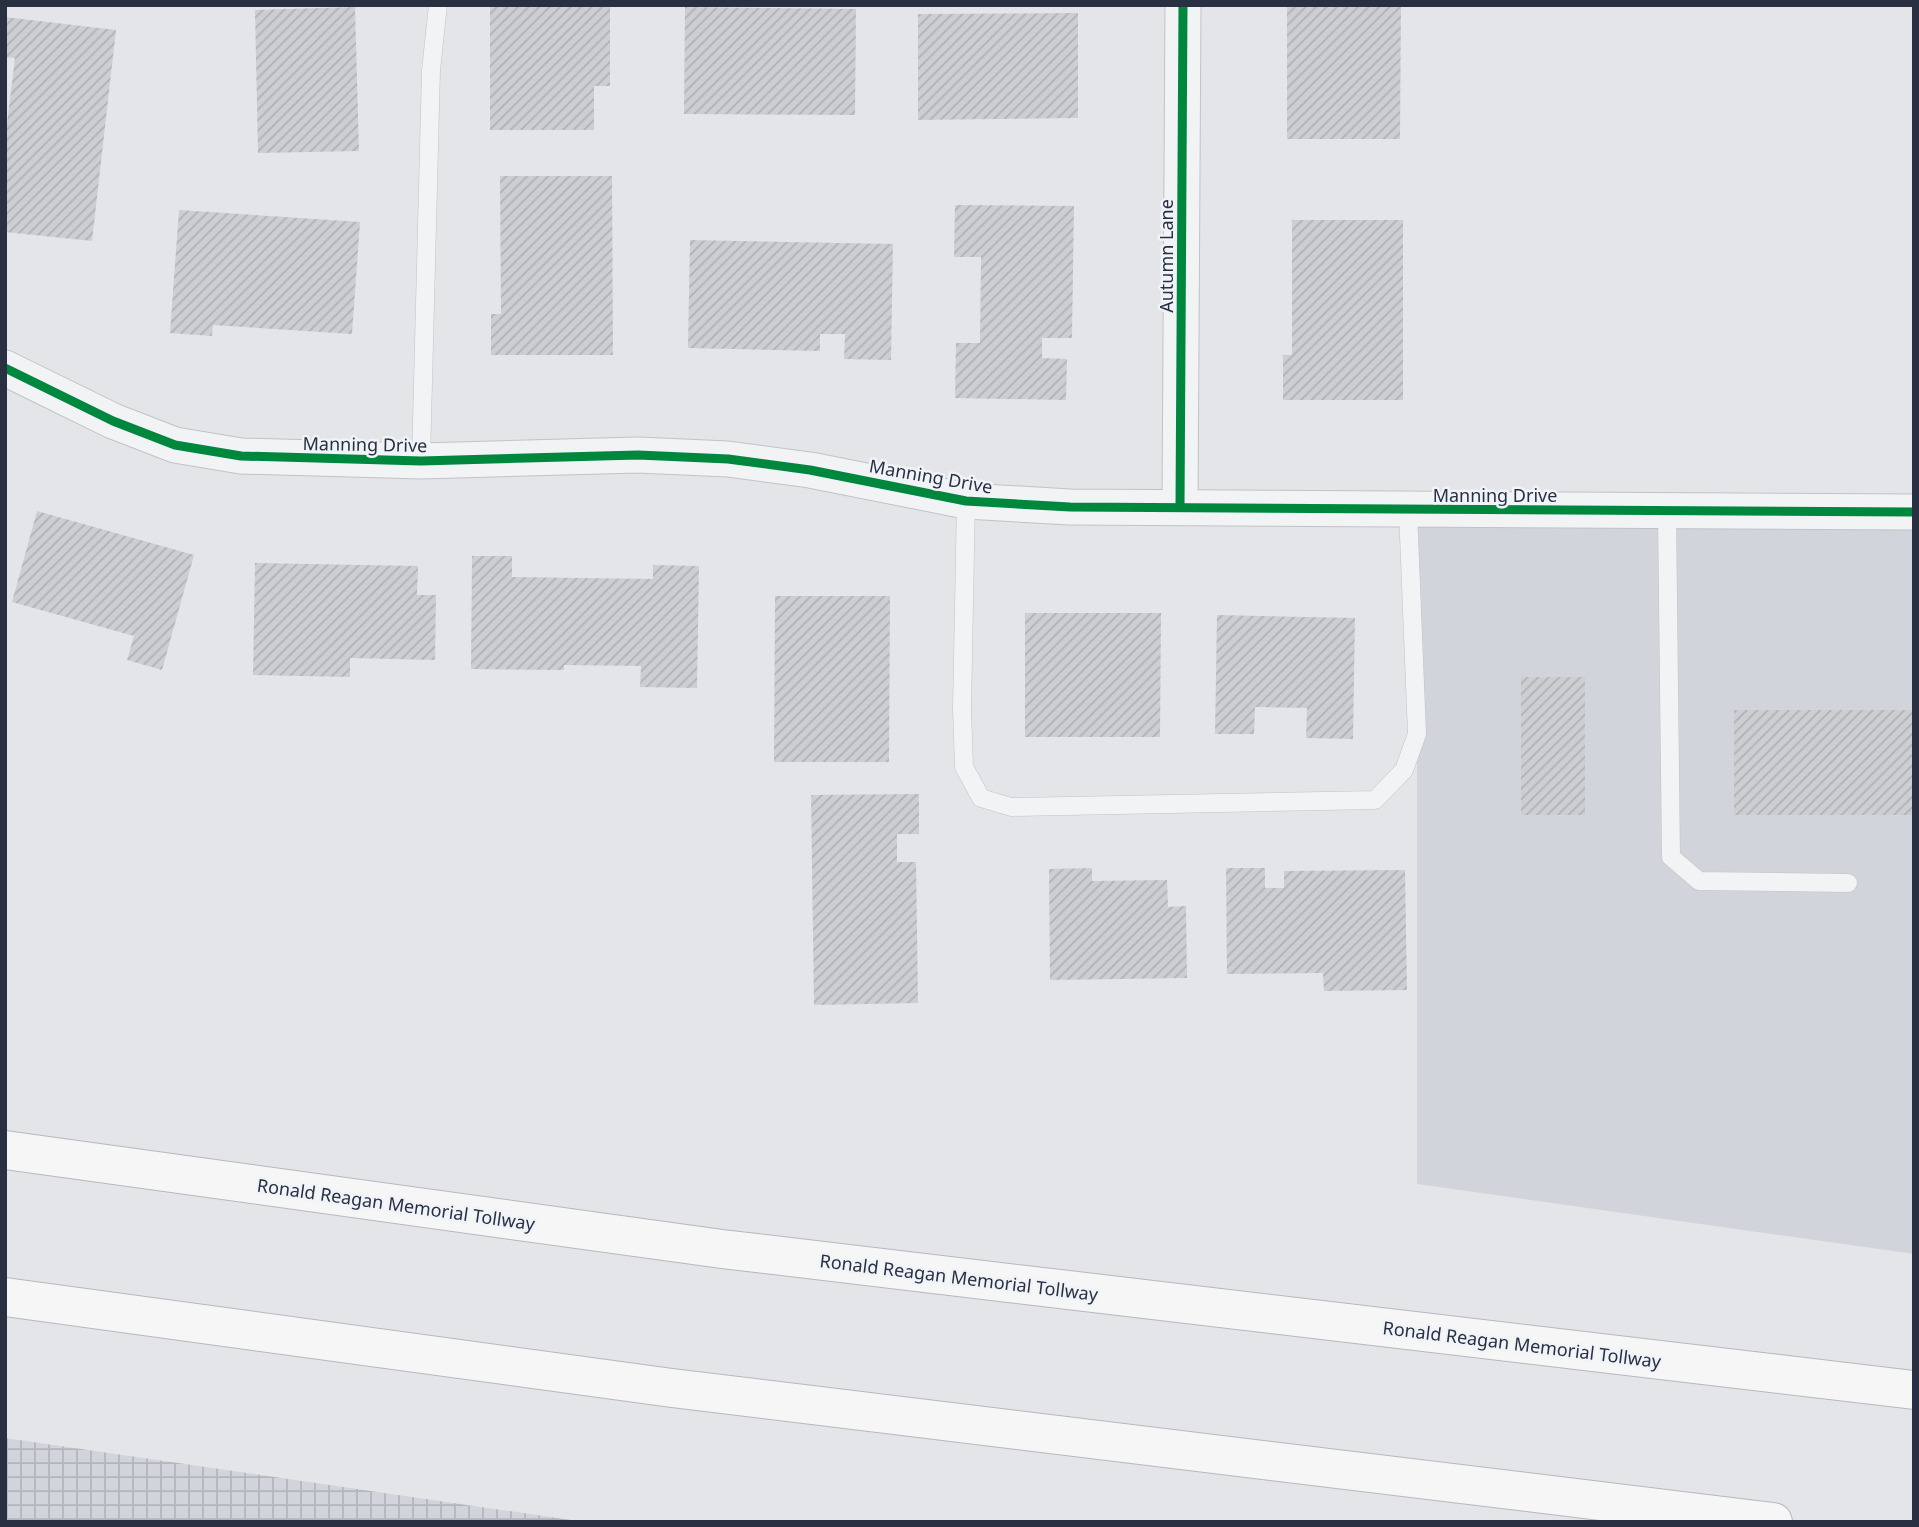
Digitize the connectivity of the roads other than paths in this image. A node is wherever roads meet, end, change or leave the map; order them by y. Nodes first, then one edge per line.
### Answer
1 (438, 5) edge
2 (1183, 5) edge
3 (5, 368) edge
4 (421, 461) junction
5 (966, 501) junction
6 (1180, 507) junction
7 (1408, 511) junction
8 (1667, 512) junction
9 (1914, 512) edge
10 (1848, 883) dead end
11 (5, 1150) edge
12 (5, 1297) edge
13 (1914, 1390) edge
14 (1773, 1522) edge

1 - 4 lane
2 - 6 street, Autumn Lane
3 - 4 street, Manning Drive
4 - 5 street, Manning Drive
5 - 6 street, Manning Drive
5 - 7 lane
6 - 7 street, Manning Drive
7 - 8 street, Manning Drive
8 - 9 street, Manning Drive
8 - 10 lane
11 - 13 highway, Ronald Reagan Memorial Tollway
12 - 14 highway

